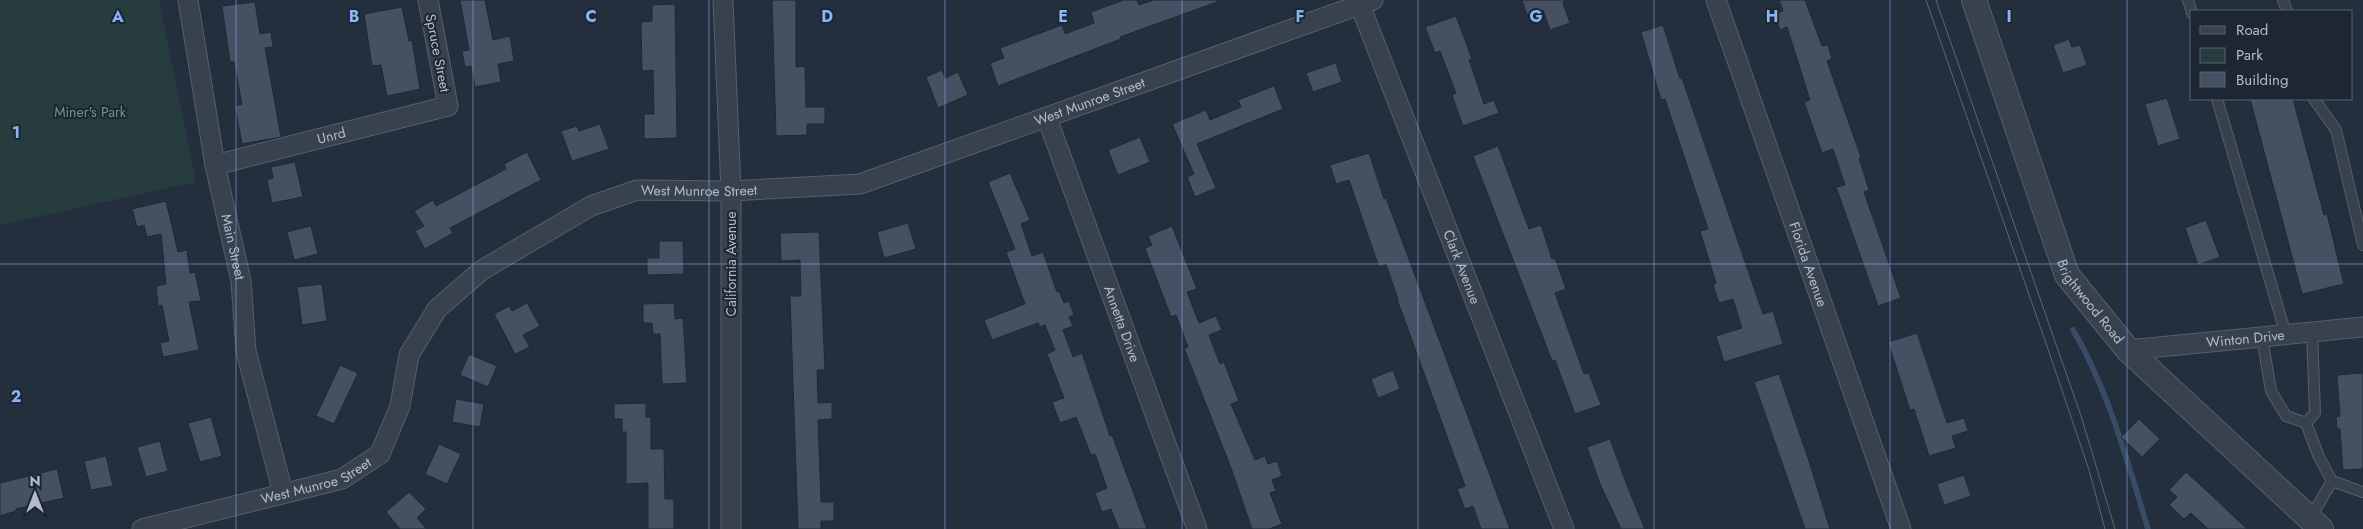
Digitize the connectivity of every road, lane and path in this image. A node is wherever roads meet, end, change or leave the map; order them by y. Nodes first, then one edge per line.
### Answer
1 (188, 0) edge
2 (428, 0) edge
3 (723, 0) edge
4 (1716, 0) edge
5 (1974, 0) edge
6 (1366, 3) edge
7 (2217, 100) edge
8 (2315, 100) edge
9 (448, 106) joint
10 (1047, 118) junction
11 (215, 165) junction
12 (731, 190) junction
13 (2363, 245) edge
14 (2363, 327) edge
15 (2312, 332) junction
16 (2286, 335) junction
17 (2262, 337) junction
18 (2128, 350) junction
19 (2306, 423) junction
20 (2332, 480) junction
21 (2363, 492) edge
22 (283, 493) junction
23 (2316, 524) edge
24 (142, 529) edge
25 (731, 529) edge
26 (1197, 529) edge
27 (1564, 529) edge
28 (1900, 529) edge

1 - 11 street, Main Street
2 - 9 street, Spruce Street
3 - 12 street, California Avenue
4 - 28 street, Florida Avenue
5 - 18 street, Brightwood Road
6 - 10 street, West Munroe Street
6 - 27 street, Clark Avenue
7 - 16 lane
8 - 13 lane
9 - 11 street, Unrd
10 - 12 street, West Munroe Street
10 - 26 street, Annetta Drive
11 - 22 street, Main Street
12 - 22 street, West Munroe Street
12 - 25 street, California Avenue
14 - 15 street, Winton Drive
15 - 16 street, Winton Drive
15 - 19 lane
16 - 17 street, Winton Drive
17 - 18 street, Winton Drive
17 - 19 lane
18 - 23 street, Brightwood Road
19 - 20 lane
20 - 21 lane
20 - 23 lane
22 - 24 street, West Munroe Street

